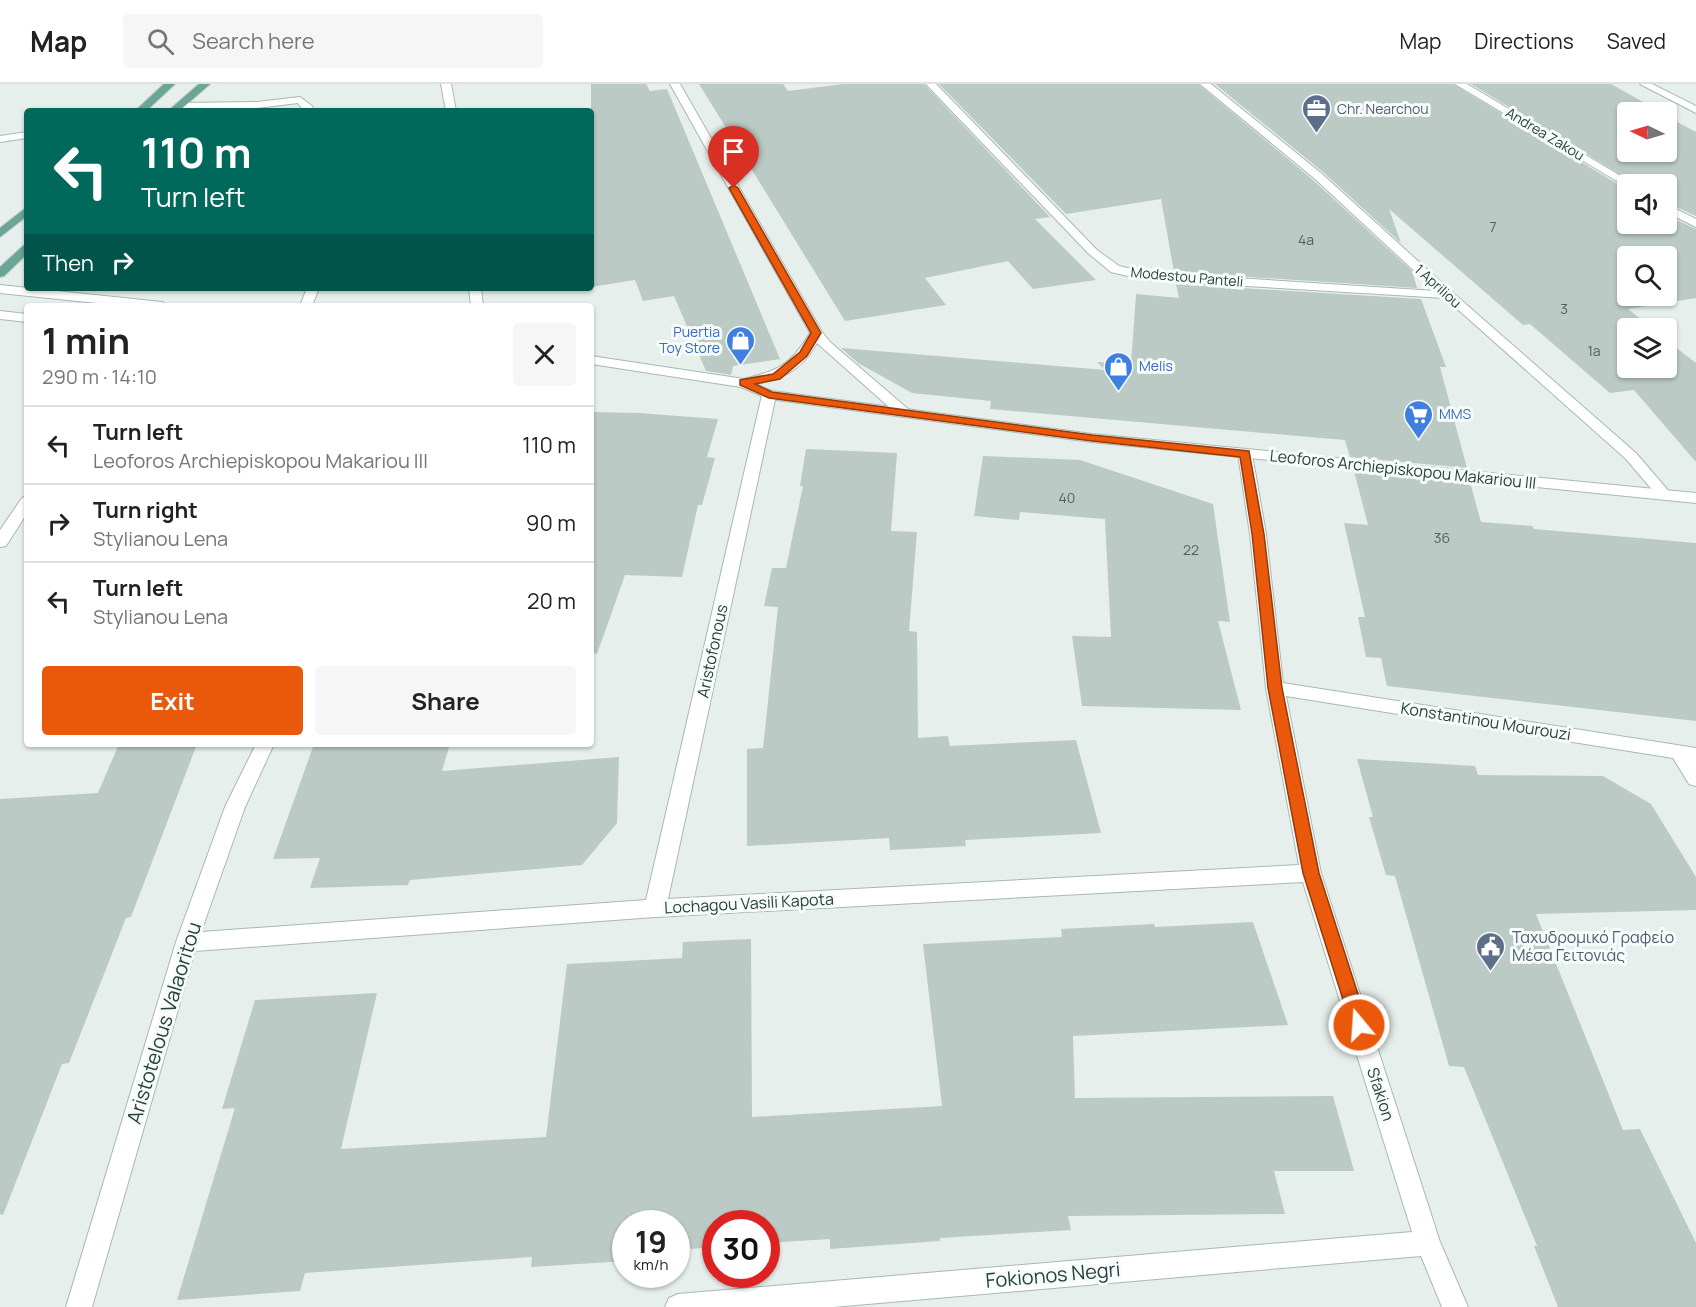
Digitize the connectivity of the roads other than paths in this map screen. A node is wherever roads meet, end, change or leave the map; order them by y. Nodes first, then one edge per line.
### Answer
1 (170, 84) edge
2 (205, 84) edge
3 (446, 84) edge
4 (675, 84) edge
5 (931, 84) edge
6 (1205, 84) edge
7 (1460, 84) edge
8 (1646, 84) edge
9 (143, 108) edge
10 (176, 108) edge
11 (309, 108) edge
12 (450, 108) edge
13 (1696, 110) edge
14 (24, 135) edge
15 (0, 139) edge
16 (1617, 177) edge
17 (24, 213) edge
18 (1677, 213) edge
19 (1696, 224) edge
20 (0, 234) edge
21 (24, 251) edge
22 (0, 273) edge
23 (0, 289) edge
24 (1448, 295) junction
25 (133, 303) edge
26 (0, 315) edge
27 (24, 318) edge
28 (816, 333) junction
29 (594, 360) edge
30 (594, 368) edge
31 (648, 369) junction
32 (744, 383) junction
33 (769, 395) junction
34 (903, 412) junction
35 (1245, 454) junction
36 (1664, 495) junction
37 (1696, 498) edge
38 (24, 506) edge
39 (0, 542) edge
40 (1275, 688) junction
41 (264, 747) edge
42 (1687, 754) edge
43 (1696, 779) edge
44 (1311, 873) junction
45 (655, 908) junction
46 (187, 942) junction
47 (1428, 1243) junction
48 (799, 1302) edge
49 (79, 1307) edge
50 (678, 1307) edge
51 (1455, 1307) edge

1 - 9 main road
2 - 10 main road
3 - 12 street
4 - 28 street
5 - 24 street, Modestou Panteli
6 - 24 street, 1 Apriliou
7 - 16 street, Andrea Zakou
8 - 13 street
10 - 11 street
14 - 15 street
17 - 20 main road
18 - 19 street
21 - 22 main road
23 - 25 street
24 - 36 street, 1 Apriliou
26 - 27 street
28 - 32 street
28 - 34 street
29 - 31 street, Leoforos Archiepiskopou Makariou III
30 - 31 street, Leoforos Archiepiskopou Makariou III
31 - 32 street, Leoforos Archiepiskopou Makariou III
32 - 33 street, Leoforos Archiepiskopou Makariou III
33 - 34 street, Leoforos Archiepiskopou Makariou III
33 - 45 street, Aristofonous
34 - 35 street, Leoforos Archiepiskopou Makariou III
35 - 36 street, Leoforos Archiepiskopou Makariou III
35 - 40 street, Sfakion
36 - 37 street, Leoforos Archiepiskopou Makariou III
38 - 39 street
40 - 42 street, Konstantinou Mourouzi
40 - 44 street, Sfakion
41 - 46 street, Aristotelous Valaoritou
42 - 43 street
44 - 45 street, Lochagou Vasili Kapota
44 - 47 street, Sfakion
45 - 46 street, Lochagou Vasili Kapota
46 - 49 street, Aristotelous Valaoritou
47 - 48 street, Fokionos Negri
47 - 51 street, Sfakion
48 - 50 street, Fokionos Negri

